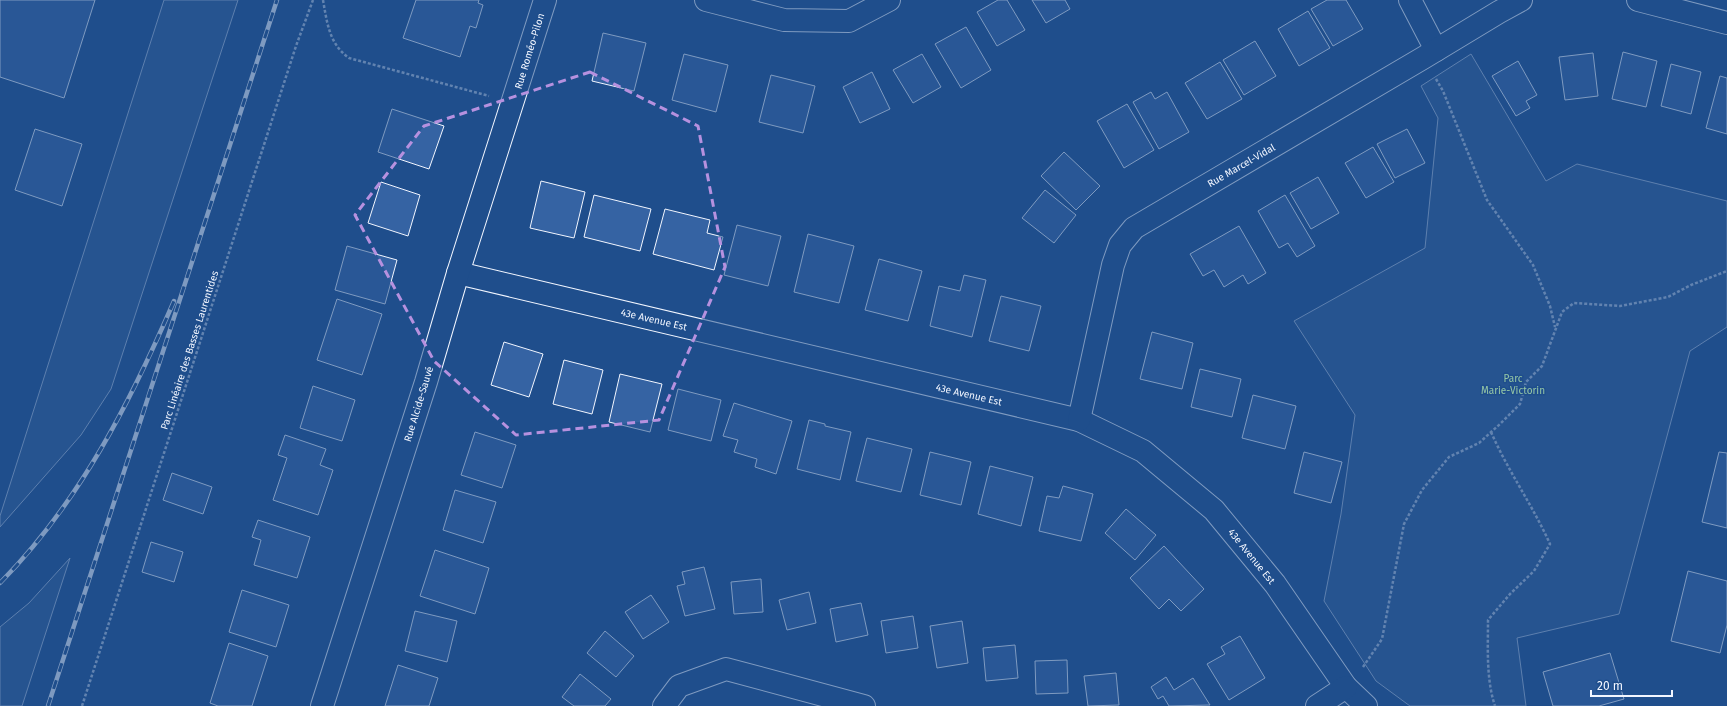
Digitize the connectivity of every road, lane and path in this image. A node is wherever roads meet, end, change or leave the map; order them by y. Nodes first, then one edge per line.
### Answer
1 (313, 0) edge
2 (323, 0) edge
3 (545, 0) edge
4 (706, 0) edge
5 (889, 0) edge
6 (1410, 0) edge
7 (1521, 0) edge
8 (1638, 0) edge
9 (1727, 23) edge
10 (1429, 54) junction
11 (503, 100) junction
12 (1727, 271) edge
13 (458, 272) junction
14 (1555, 328) junction
15 (1079, 420) junction
16 (1491, 432) junction
17 (1346, 687) junction
18 (82, 706) edge
19 (322, 706) edge
20 (664, 706) edge
21 (864, 706) edge
22 (1317, 706) edge
23 (1366, 706) edge
24 (1494, 706) edge

1 - 18 path, Parc Linéaire des Basses Laurentides
2 - 11 path
3 - 11 street, Rue Roméo-Pilon
4 - 5 street
6 - 10 street
7 - 10 street, Rue Marcel-Vidal
8 - 9 street
10 - 14 path
10 - 15 street, Rue Marcel-Vidal
11 - 13 street, Rue Alcide-Sauvé
12 - 14 path
13 - 15 street, 43e Avenue Est
13 - 19 street, Rue Alcide-Sauvé
14 - 16 path
15 - 17 street, 43e Avenue Est
16 - 17 path
16 - 24 path
17 - 22 street
17 - 23 street, 43e Avenue Est
20 - 21 street

